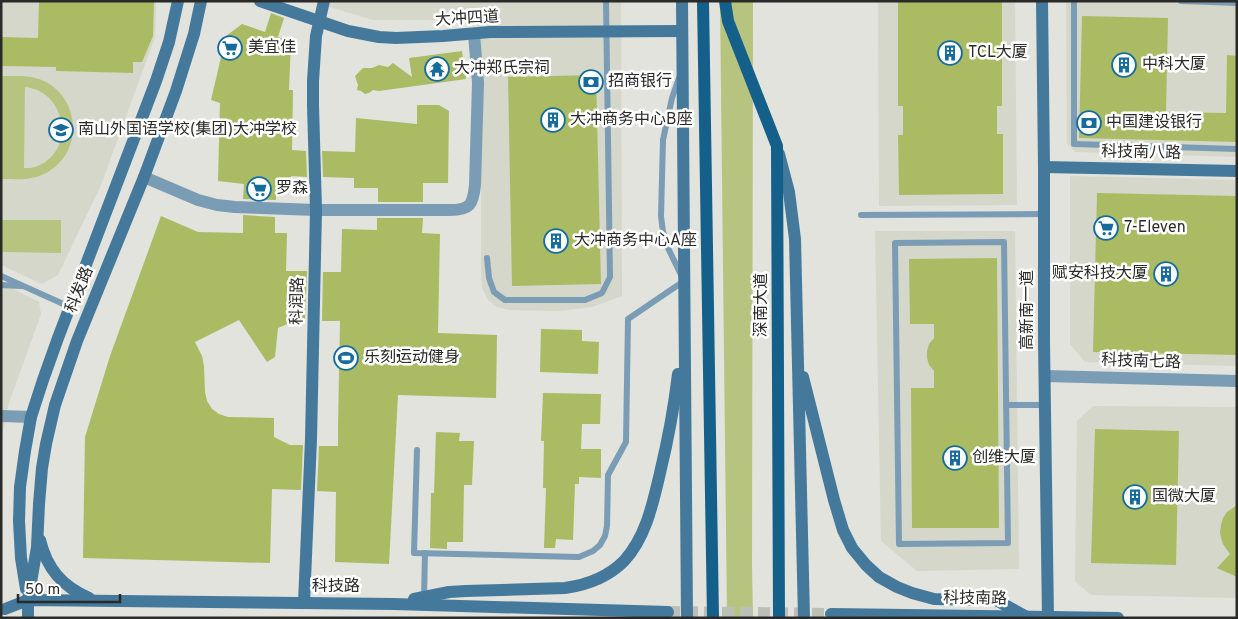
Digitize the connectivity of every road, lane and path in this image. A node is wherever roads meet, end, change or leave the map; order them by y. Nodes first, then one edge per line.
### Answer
1 (178, 1) edge
2 (201, 1) edge
3 (260, 1) edge
4 (324, 1) edge
5 (606, 1) edge
6 (682, 1) edge
7 (703, 1) edge
8 (724, 1) edge
9 (1042, 1) edge
10 (1074, 1) edge
11 (1181, 1) edge
12 (1201, 2) edge
13 (1237, 3) edge
14 (319, 22) junction
15 (682, 31) junction
16 (606, 32) junction
17 (474, 34) junction
18 (683, 65) junction
19 (777, 146) junction
20 (1237, 149) edge
21 (1044, 167) junction
22 (1237, 171) edge
23 (144, 177) junction
24 (316, 210) junction
25 (1044, 214) junction
26 (861, 215) dead end
27 (487, 258) dead end
28 (1, 276) edge
29 (684, 280) junction
30 (1, 286) edge
31 (24, 286) junction
32 (70, 307) junction
33 (684, 330) junction
34 (797, 358) junction
35 (1045, 376) junction
36 (1237, 381) edge
37 (1006, 405) junction
38 (1045, 405) junction
39 (1, 416) edge
40 (31, 417) junction
41 (417, 450) dead end
42 (38, 529) junction
43 (425, 553) junction
44 (424, 597) junction
45 (28, 600) junction
46 (94, 600) junction
47 (304, 603) junction
48 (394, 604) junction
49 (3, 609) edge
50 (668, 612) tunnel mouth
51 (831, 614) dead end
52 (1025, 616) junction
53 (1048, 617) edge
54 (28, 618) edge
55 (36, 618) edge
56 (687, 618) edge
57 (713, 618) edge
58 (779, 618) edge
59 (804, 618) edge
60 (1118, 618) edge

1 - 32 street, 科发路
2 - 23 street, 科发路
3 - 14 street, 大冲四道
4 - 14 street, 科润路
5 - 16 lane
6 - 15 street
7 - 57 main road
8 - 19 main road, 深南大道
9 - 21 street, 高新南一道
10 - 20 lane
11 - 12 lane
12 - 13 lane
14 - 17 street, 大冲四道
14 - 24 street, 科润路
15 - 16 street, 大冲四道
15 - 18 street
16 - 17 street, 大冲四道
16 - 27 lane
17 - 24 street
18 - 29 street
18 - 29 lane
19 - 34 street
19 - 58 main road, 深南大道
21 - 22 street, 科技南八路
21 - 25 street, 高新南一道
23 - 24 street
23 - 42 street, 科发路
24 - 47 street, 科润路
25 - 26 lane
25 - 35 street, 高新南一道
28 - 31 lane
29 - 33 street
29 - 43 lane
30 - 31 lane
31 - 32 lane
32 - 40 street, 科发路
33 - 44 street
33 - 56 street
34 - 52 street
34 - 59 street
35 - 36 street, 科技南七路
35 - 38 street, 高新南一道
37 - 37 lane
37 - 38 lane
38 - 53 street, 高新南一道
39 - 40 street
40 - 45 street, 科发路
41 - 43 lane
42 - 45 street, 科发路
42 - 46 street
43 - 44 lane
44 - 48 street
45 - 46 street, 科技路
45 - 49 street, 科技路
45 - 54 street, 科发路
46 - 47 street, 科技路
47 - 48 street, 科技路
48 - 50 street, 科技路
49 - 54 street, 科技路
51 - 52 street, 科技南路
52 - 53 street, 科技南路
53 - 60 street, 科技南路
54 - 55 street, 科技路

